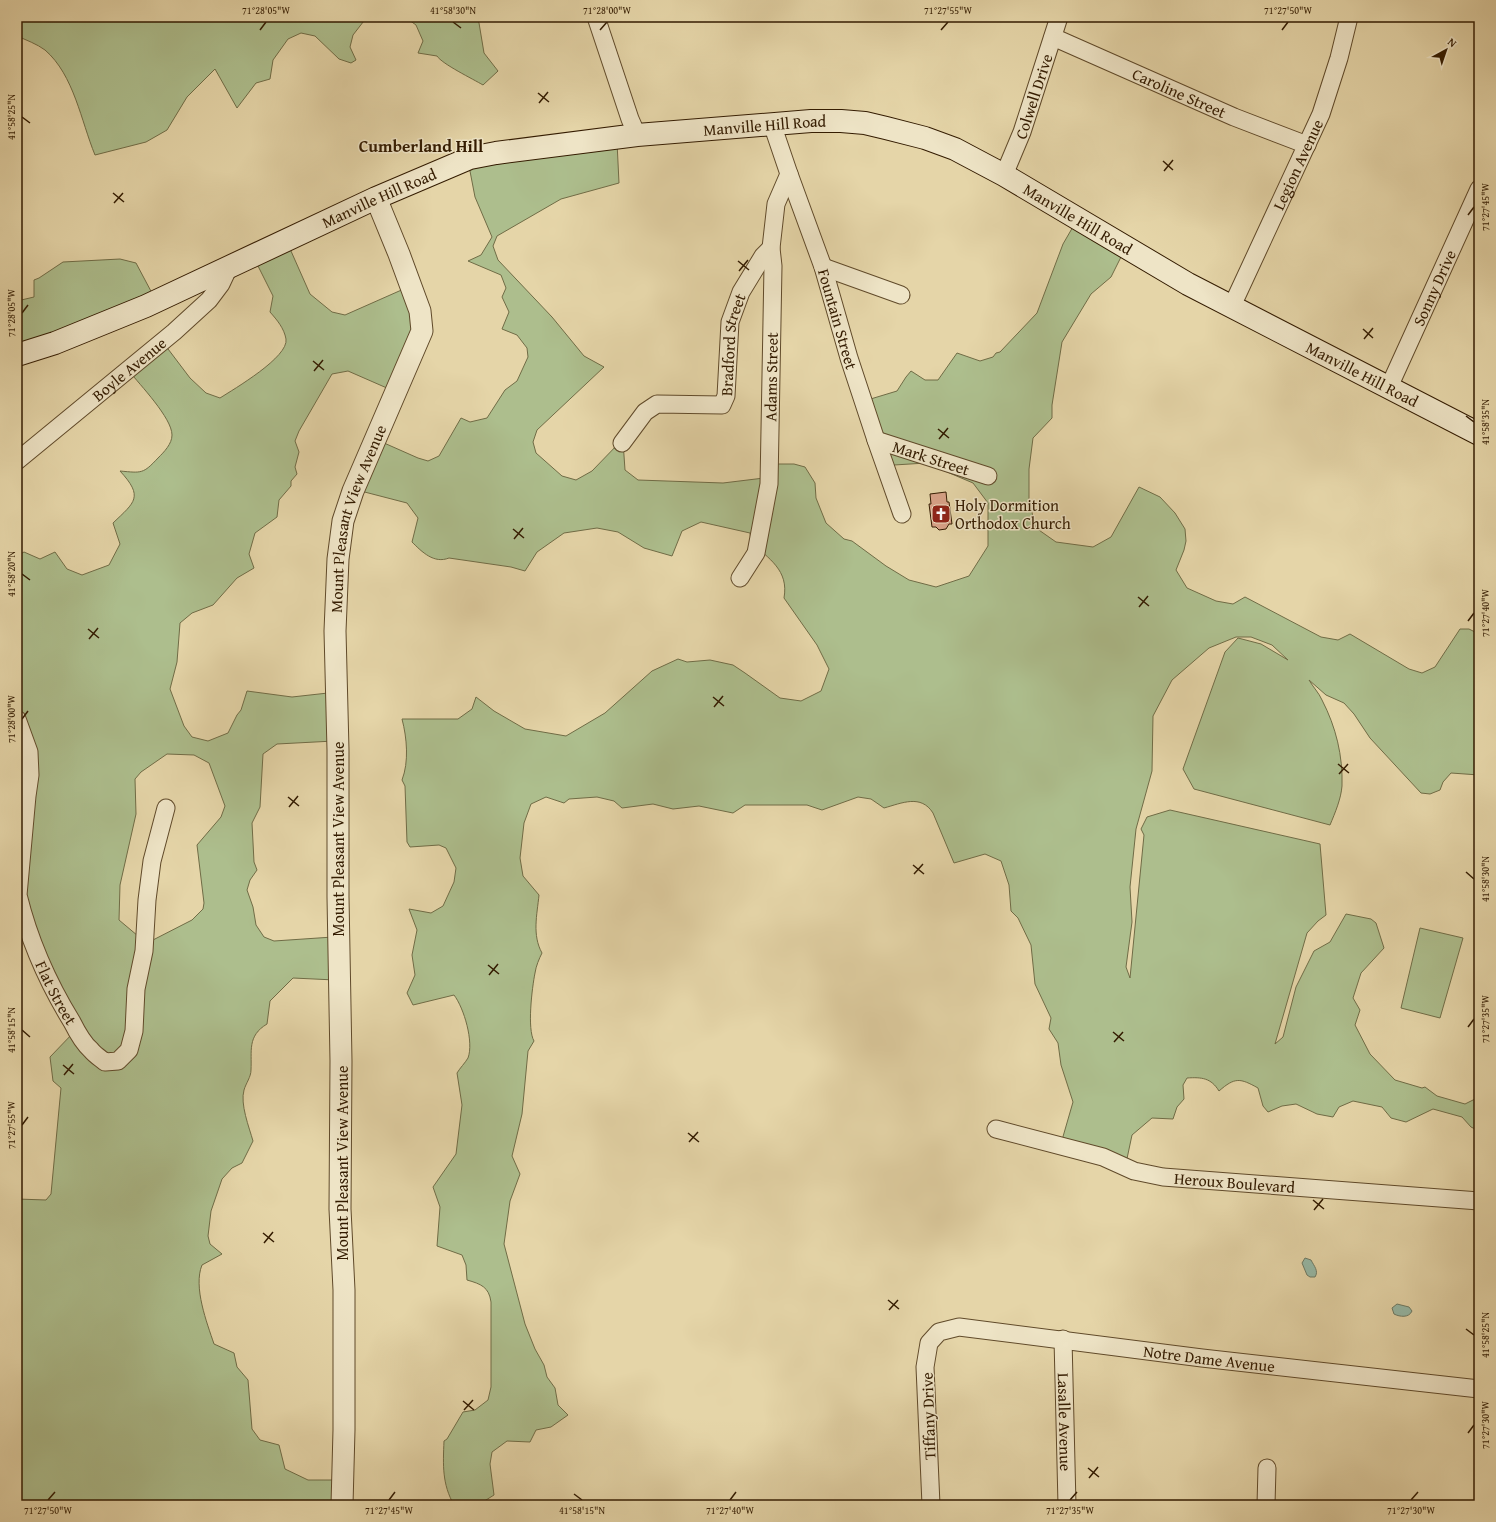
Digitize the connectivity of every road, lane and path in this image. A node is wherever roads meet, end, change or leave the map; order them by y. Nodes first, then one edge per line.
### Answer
1 (596, 17) edge
2 (1059, 17) edge
3 (1349, 17) edge
4 (1053, 37) junction
5 (772, 124) junction
6 (637, 135) junction
7 (1307, 145) junction
8 (789, 174) junction
9 (1004, 175) junction
10 (1479, 189) edge
11 (376, 198) junction
12 (771, 248) junction
13 (823, 266) junction
14 (229, 267) junction
15 (901, 295) dead end
16 (1232, 306) junction
17 (17, 355) edge
18 (1388, 388) junction
19 (1479, 434) edge
20 (876, 440) junction
21 (622, 443) dead end
22 (17, 461) edge
23 (988, 476) dead end
24 (902, 514) dead end
25 (740, 578) dead end
26 (17, 719) edge
27 (166, 808) dead end
28 (996, 1129) dead end
29 (1479, 1201) edge
30 (939, 1332) joint
31 (1063, 1339) junction
32 (1479, 1389) edge
33 (1267, 1468) dead end
34 (342, 1505) edge
35 (931, 1505) edge
36 (1067, 1505) edge
37 (1266, 1505) edge

1 - 6 street
2 - 4 street, Colwell Drive
3 - 7 street, Legion Avenue
4 - 7 street, Caroline Street
4 - 9 street, Colwell Drive
5 - 6 main road, Manville Hill Road
5 - 8 street, Fountain Street
5 - 9 main road, Manville Hill Road
6 - 11 main road, Manville Hill Road
7 - 16 street, Legion Avenue
8 - 12 street, Adams Street
8 - 13 street, Fountain Street
9 - 16 main road, Manville Hill Road
10 - 18 street, Sonny Drive
11 - 14 main road, Manville Hill Road
11 - 34 street, Mount Pleasant View Avenue
12 - 21 street, Bradford Street
12 - 25 street, Adams Street
13 - 15 street
13 - 20 street, Fountain Street
14 - 17 main road, Manville Hill Road
14 - 22 street, Boyle Avenue
16 - 18 main road, Manville Hill Road
18 - 19 main road, Manville Hill Road
20 - 23 street, Mark Street
20 - 24 street, Fountain Street
26 - 27 street, Flat Street
28 - 29 street, Heroux Boulevard
30 - 31 street, Notre Dame Avenue
30 - 35 street, Tiffany Drive
31 - 32 street, Notre Dame Avenue
31 - 36 street, Lasalle Avenue
33 - 37 street

